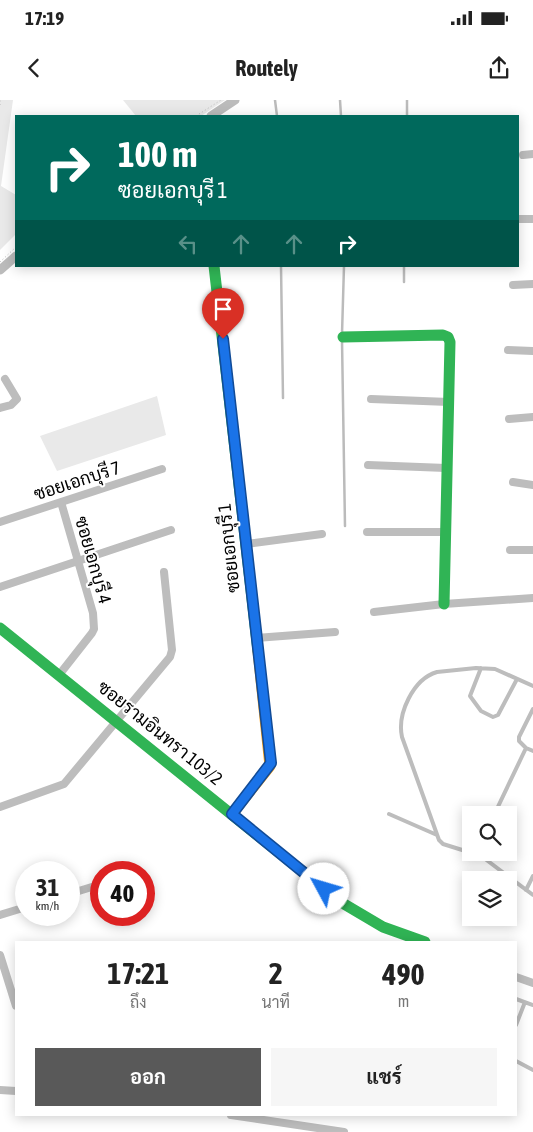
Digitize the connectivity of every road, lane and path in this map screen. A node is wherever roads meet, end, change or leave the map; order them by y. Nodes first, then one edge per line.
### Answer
1 (0, 100) edge
2 (221, 100) edge
3 (0, 105) edge
4 (198, 115) edge
5 (533, 154) edge
6 (523, 155) dead end
7 (519, 219) edge
8 (533, 219) edge
9 (15, 248) edge
10 (0, 262) edge
11 (214, 267) edge
12 (513, 284) dead end
13 (533, 284) edge
14 (343, 337) dead end
15 (508, 350) dead end
16 (533, 350) edge
17 (5, 379) dead end
18 (371, 399) dead end
19 (448, 402) junction
20 (0, 408) edge
21 (533, 417) edge
22 (509, 419) dead end
23 (368, 464) dead end
24 (446, 468) junction
25 (162, 469) dead end
26 (514, 482) dead end
27 (533, 485) edge
28 (61, 502) junction
29 (0, 522) edge
30 (171, 530) dead end
31 (367, 532) dead end
32 (445, 532) junction
33 (322, 534) dead end
34 (246, 544) junction
35 (510, 550) dead end
36 (533, 550) edge
37 (78, 561) junction
38 (164, 572) dead end
39 (0, 587) edge
40 (533, 598) edge
41 (444, 604) junction
42 (374, 612) dead end
43 (0, 628) edge
44 (335, 632) dead end
45 (256, 638) junction
46 (481, 668) junction
47 (59, 675) junction
48 (517, 679) junction
49 (533, 686) edge
50 (533, 708) edge
51 (117, 722) junction
52 (526, 748) junction
53 (533, 751) edge
54 (498, 806) edge
55 (0, 807) edge
56 (232, 814) junction
57 (389, 814) dead end
58 (437, 835) junction
59 (462, 849) edge
60 (486, 861) edge
61 (533, 876) edge
62 (526, 890) junction
63 (533, 894) edge
64 (15, 910) edge
65 (0, 915) edge
66 (422, 941) edge
67 (0, 955) edge
68 (517, 977) edge
69 (533, 983) edge
70 (517, 998) edge
71 (15, 1001) edge
72 (525, 1002) junction
73 (533, 1005) edge
74 (517, 1022) edge
75 (517, 1062) edge
76 (533, 1070) edge
77 (0, 1090) edge
78 (15, 1091) edge
79 (239, 1116) edge
80 (344, 1132) edge

1 - 3 path
2 - 4 path
5 - 6 street
7 - 8 street
9 - 10 path
11 - 34 street, ซอยเอกบุรี 1
12 - 13 street
14 - 19 street
15 - 16 street
17 - 20 street
18 - 19 street
19 - 24 street
21 - 22 street
23 - 24 street
24 - 32 street
25 - 28 street, ซอยเอกบุรี 7
26 - 27 street
28 - 29 street, ซอยเอกบุรี 7
28 - 37 street, ซอยเอกบุรี 4
30 - 37 street
31 - 32 street
32 - 41 street
33 - 34 street
34 - 45 street, ซอยเอกบุรี 1
35 - 36 street
37 - 39 street
37 - 47 street, ซอยเอกบุรี 4
38 - 51 street
40 - 41 street
41 - 42 street
43 - 47 street, ซอยรามอินทรา 103/2
44 - 45 street
45 - 56 street, ซอยเอกบุรี 1
46 - 48 lane
46 - 48 lane
46 - 58 lane
47 - 51 street, ซอยรามอินทรา 103/2
48 - 49 lane
50 - 52 lane
51 - 55 street
51 - 56 street, ซอยรามอินทรา 103/2
52 - 53 lane
52 - 54 lane
56 - 66 street, ซอยรามอินทรา 103/2
57 - 58 lane
58 - 59 lane
60 - 62 lane
61 - 62 lane
62 - 63 lane
64 - 65 street
67 - 71 street
68 - 69 street
70 - 72 lane
72 - 73 lane
72 - 74 lane
75 - 76 lane
77 - 78 street
79 - 80 street

